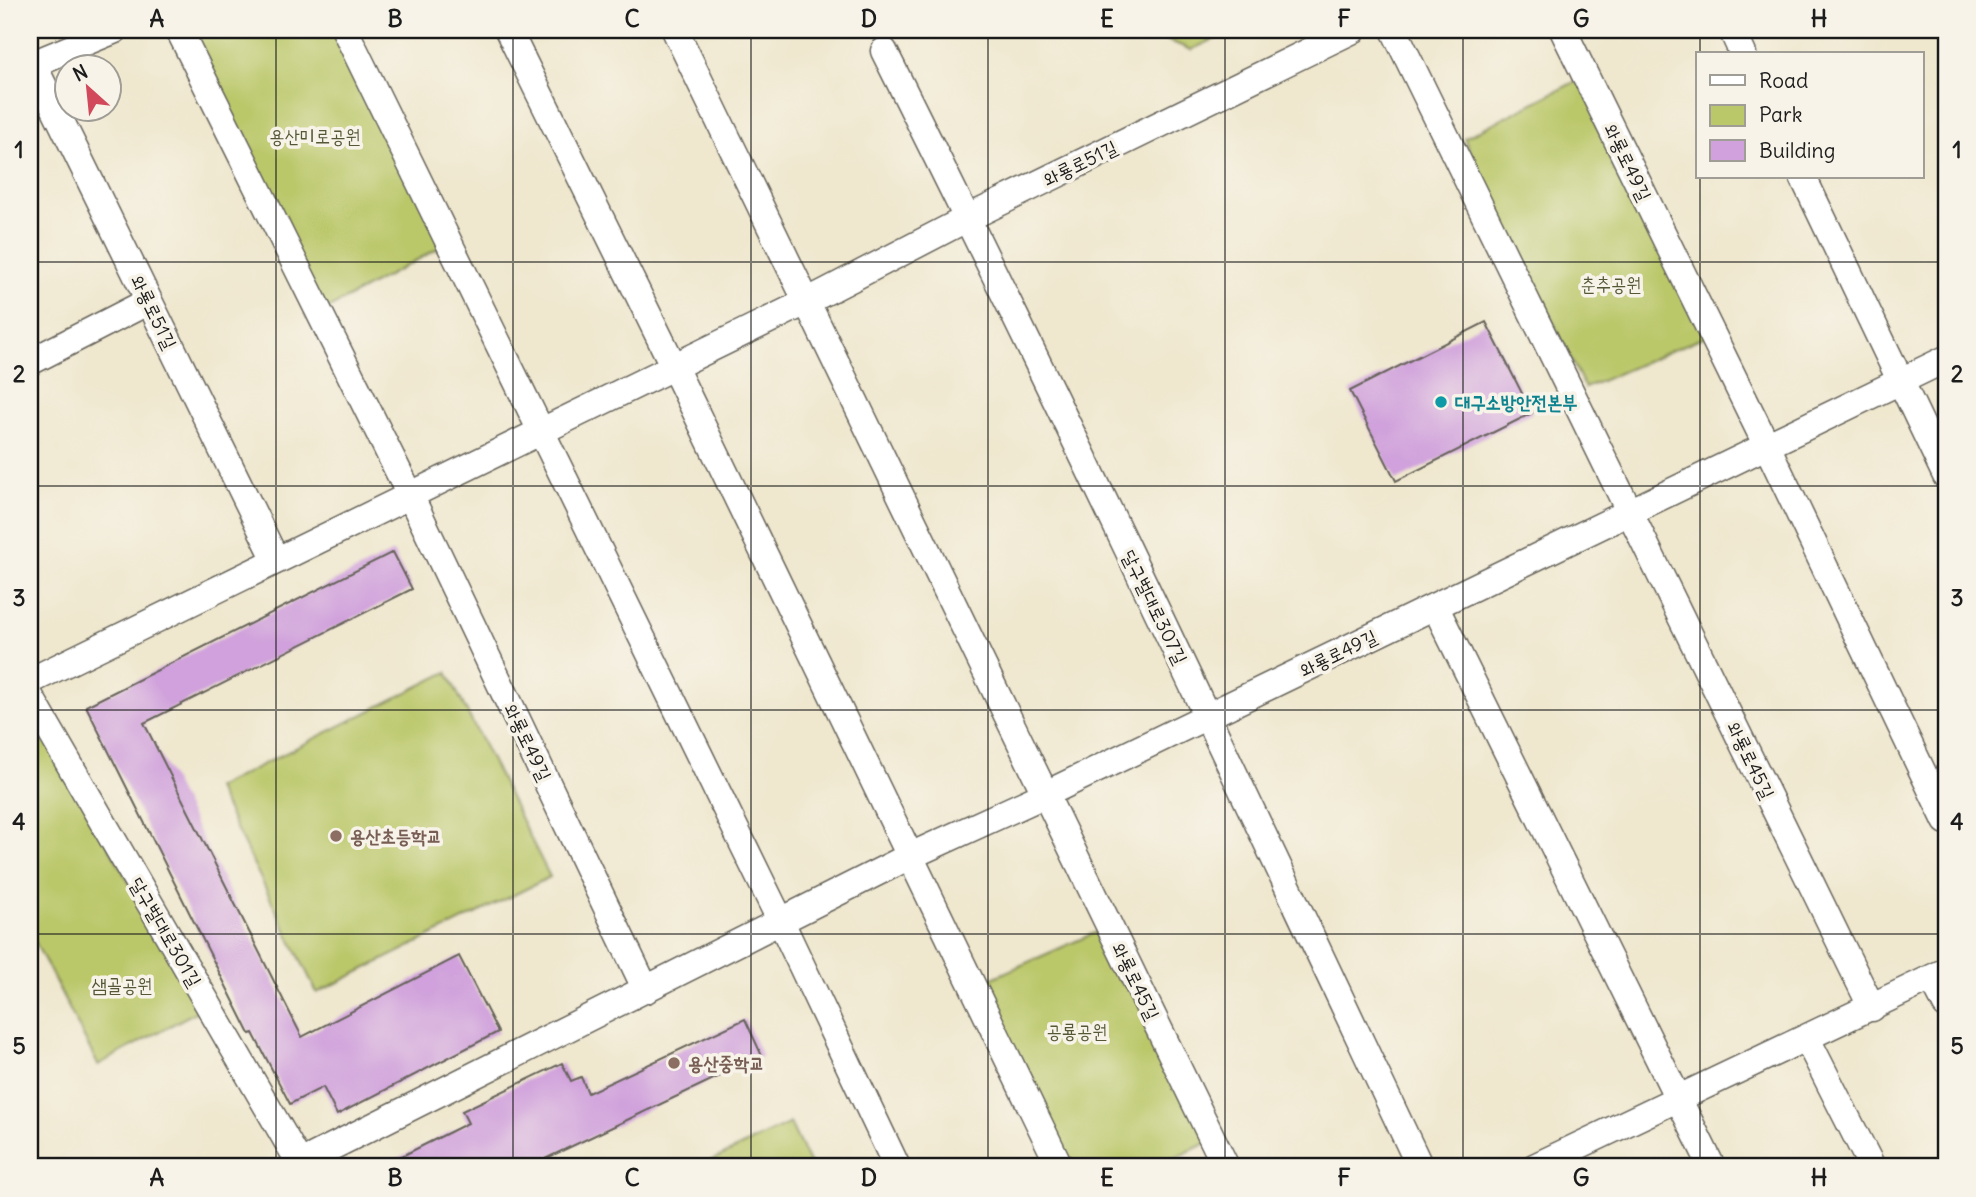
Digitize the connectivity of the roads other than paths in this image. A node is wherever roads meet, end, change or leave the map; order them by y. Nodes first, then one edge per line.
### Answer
1 (115, 30) edge
2 (179, 30) edge
3 (345, 30) edge
4 (508, 30) edge
5 (675, 30) edge
6 (1353, 30) edge
7 (1394, 30) edge
8 (1563, 30) edge
9 (1731, 30) edge
10 (884, 51) dead end
11 (1742, 52) edge
12 (31, 62) edge
13 (1802, 178) edge
14 (968, 218) junction
15 (149, 301) junction
16 (808, 301) junction
17 (1946, 359) edge
18 (30, 362) edge
19 (674, 366) junction
20 (1901, 381) junction
21 (543, 430) junction
22 (1767, 446) junction
23 (1946, 476) edge
24 (410, 495) junction
25 (1629, 512) junction
26 (276, 560) junction
27 (1435, 606) junction
28 (30, 681) edge
29 (30, 696) edge
30 (1208, 716) junction
31 (1046, 794) junction
32 (1946, 821) edge
33 (908, 856) junction
34 (781, 922) junction
35 (1939, 974) edge
36 (646, 990) junction
37 (1946, 1005) edge
38 (1872, 1008) junction
39 (1807, 1039) junction
40 (1679, 1099) junction
41 (298, 1166) edge
42 (897, 1167) edge
43 (1060, 1167) edge
44 (1226, 1167) edge
45 (1420, 1167) edge
46 (1534, 1167) edge
47 (1712, 1167) edge
48 (1872, 1167) edge

1 - 12 street
2 - 24 street
3 - 21 street
4 - 19 street
5 - 16 street
6 - 14 street, 와룡로51길
7 - 25 street
8 - 22 street, 와룡로49길
9 - 11 street
10 - 14 street, 달구벌대로307길
12 - 15 street, 와룡로51길
13 - 20 street
14 - 16 street, 와룡로51길
14 - 30 street, 달구벌대로307길
15 - 18 street
15 - 26 street, 와룡로51길
16 - 19 street, 와룡로51길
16 - 31 street
17 - 20 street, 와룡로49길
19 - 21 street, 와룡로51길
19 - 33 street
20 - 22 street, 와룡로49길
20 - 23 street
21 - 24 street, 와룡로51길
21 - 34 street
22 - 25 street, 와룡로49길
22 - 32 street
24 - 26 street, 와룡로51길
24 - 36 street, 와룡로49길
25 - 27 street, 와룡로49길
25 - 38 street, 와룡로45길
26 - 28 street, 와룡로51길
27 - 30 street, 와룡로49길
27 - 40 street
29 - 41 street, 달구벌대로301길
30 - 31 street, 와룡로49길
30 - 45 street, 달구벌대로307길
31 - 33 street, 와룡로49길
31 - 44 street, 와룡로45길
33 - 34 street, 와룡로49길
33 - 43 street
34 - 36 street, 와룡로49길
34 - 42 street
35 - 37 street
35 - 38 street
36 - 41 street, 와룡로49길
38 - 39 street
39 - 40 street
39 - 48 street
40 - 46 street
40 - 47 street

